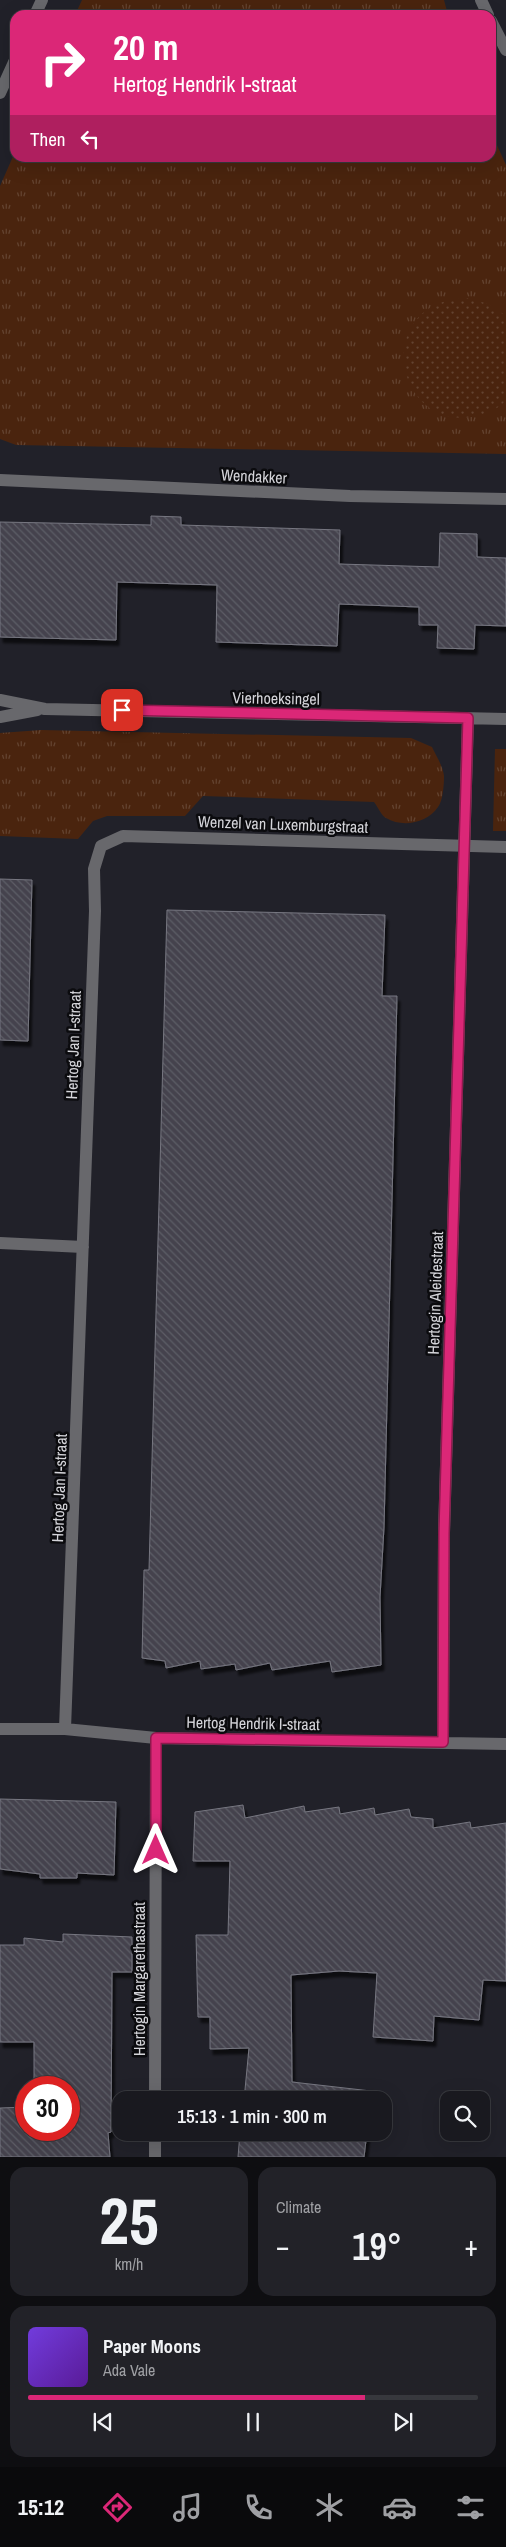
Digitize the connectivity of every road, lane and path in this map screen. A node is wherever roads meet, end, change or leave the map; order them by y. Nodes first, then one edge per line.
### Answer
1 (496, 31) edge
2 (506, 50) edge
3 (10, 71) edge
4 (0, 93) edge
5 (0, 480) edge
6 (506, 498) edge
7 (0, 700) edge
8 (45, 709) junction
9 (0, 717) edge
10 (468, 718) junction
11 (506, 719) edge
12 (101, 846) joint
13 (466, 846) junction
14 (506, 847) edge
15 (0, 1243) edge
16 (83, 1247) junction
17 (0, 1729) edge
18 (65, 1729) junction
19 (156, 1738) junction
20 (443, 1742) junction
21 (506, 1744) edge
22 (155, 2091) edge
23 (155, 2141) edge
24 (155, 2157) edge

1 - 2 street
3 - 4 street
5 - 6 street, Wendakker
7 - 8 street, Vierhoeksingel
8 - 9 street, Vierhoeksingel
8 - 10 street, Vierhoeksingel
10 - 11 street, Vierhoeksingel
10 - 13 street
12 - 13 street, Wenzel van Luxemburgstraat
12 - 16 street, Hertog Jan I-straat
13 - 14 street, Wenzel van Luxemburgstraat
13 - 20 street, Hertogin Aleidestraat
15 - 16 street
16 - 18 street, Hertog Jan I-straat
17 - 18 street, Hertog Hendrik I-straat
18 - 19 street, Hertog Hendrik I-straat
19 - 20 street, Hertog Hendrik I-straat
19 - 22 street, Hertogin Margarethastraat
20 - 21 street, Hertog Hendrik I-straat
23 - 24 street

